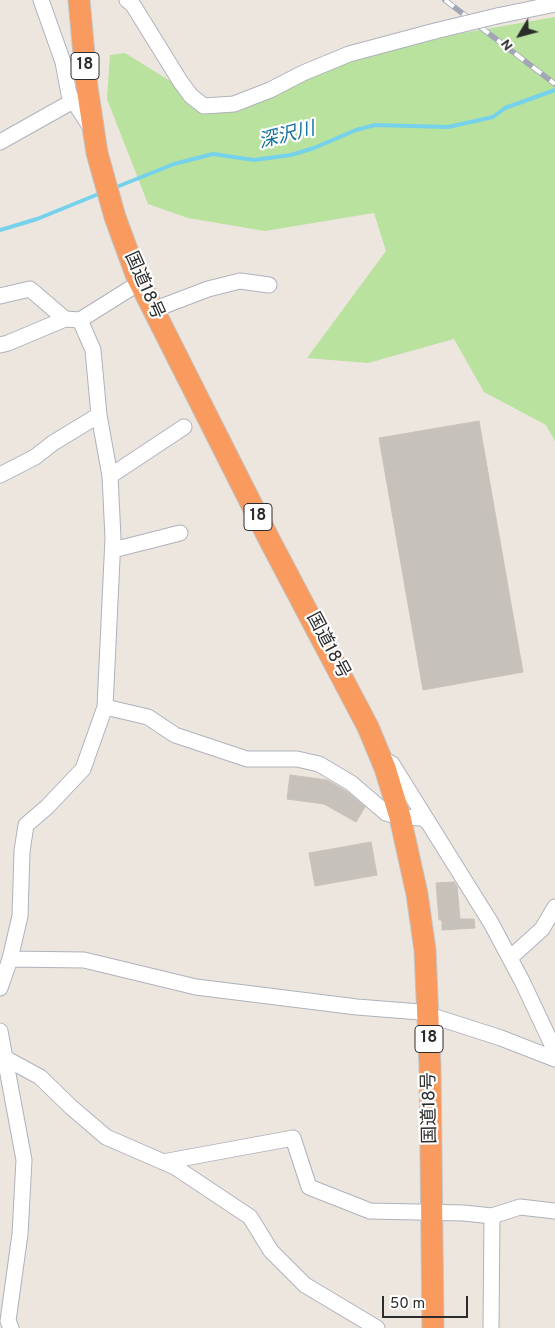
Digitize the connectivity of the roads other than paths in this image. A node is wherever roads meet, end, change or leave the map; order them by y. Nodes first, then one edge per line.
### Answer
1 (41, 0) edge
2 (79, 0) edge
3 (127, 0) edge
4 (555, 4) edge
5 (74, 100) junction
6 (94, 132) junction
7 (0, 142) edge
8 (138, 280) junction
9 (269, 285) dead end
10 (0, 296) edge
11 (153, 310) junction
12 (73, 320) junction
13 (0, 345) edge
14 (99, 415) junction
15 (184, 427) dead end
16 (0, 475) edge
17 (110, 476) junction
18 (180, 533) dead end
19 (113, 550) junction
20 (105, 707) junction
21 (380, 756) junction
22 (400, 817) junction
23 (427, 821) junction
24 (555, 907) edge
25 (10, 958) junction
26 (510, 958) junction
27 (0, 988) edge
28 (428, 1014) junction
29 (0, 1032) edge
30 (555, 1051) edge
31 (5, 1058) junction
32 (555, 1059) edge
33 (163, 1162) junction
34 (432, 1211) junction
35 (555, 1211) edge
36 (492, 1216) junction
37 (11, 1328) edge
38 (377, 1328) edge
39 (433, 1328) edge
40 (491, 1328) edge

1 - 5 street
2 - 6 highway, 国道18号 / 18
3 - 4 street, bridge
5 - 6 street
5 - 7 street
6 - 8 highway, 国道18号 / 18
8 - 11 highway, 国道18号 / 18
8 - 12 street
9 - 11 street
10 - 12 street
11 - 21 highway, 国道18号 / 18
12 - 13 street
12 - 14 street
14 - 16 street
14 - 17 street
15 - 17 street
17 - 19 street
18 - 19 street
19 - 20 street
20 - 22 street
20 - 25 street
21 - 22 highway, 国道18号 / 18
21 - 23 street
22 - 23 street
22 - 28 highway, 国道18号 / 18
23 - 26 street
24 - 26 street
25 - 27 street
25 - 28 street
26 - 30 street
28 - 32 street
28 - 34 highway, 国道18号 / 18
29 - 31 street
31 - 33 street
31 - 37 street
33 - 34 street
33 - 38 street
34 - 36 street
34 - 39 highway, 国道18号 / 18
35 - 36 street
36 - 40 street

